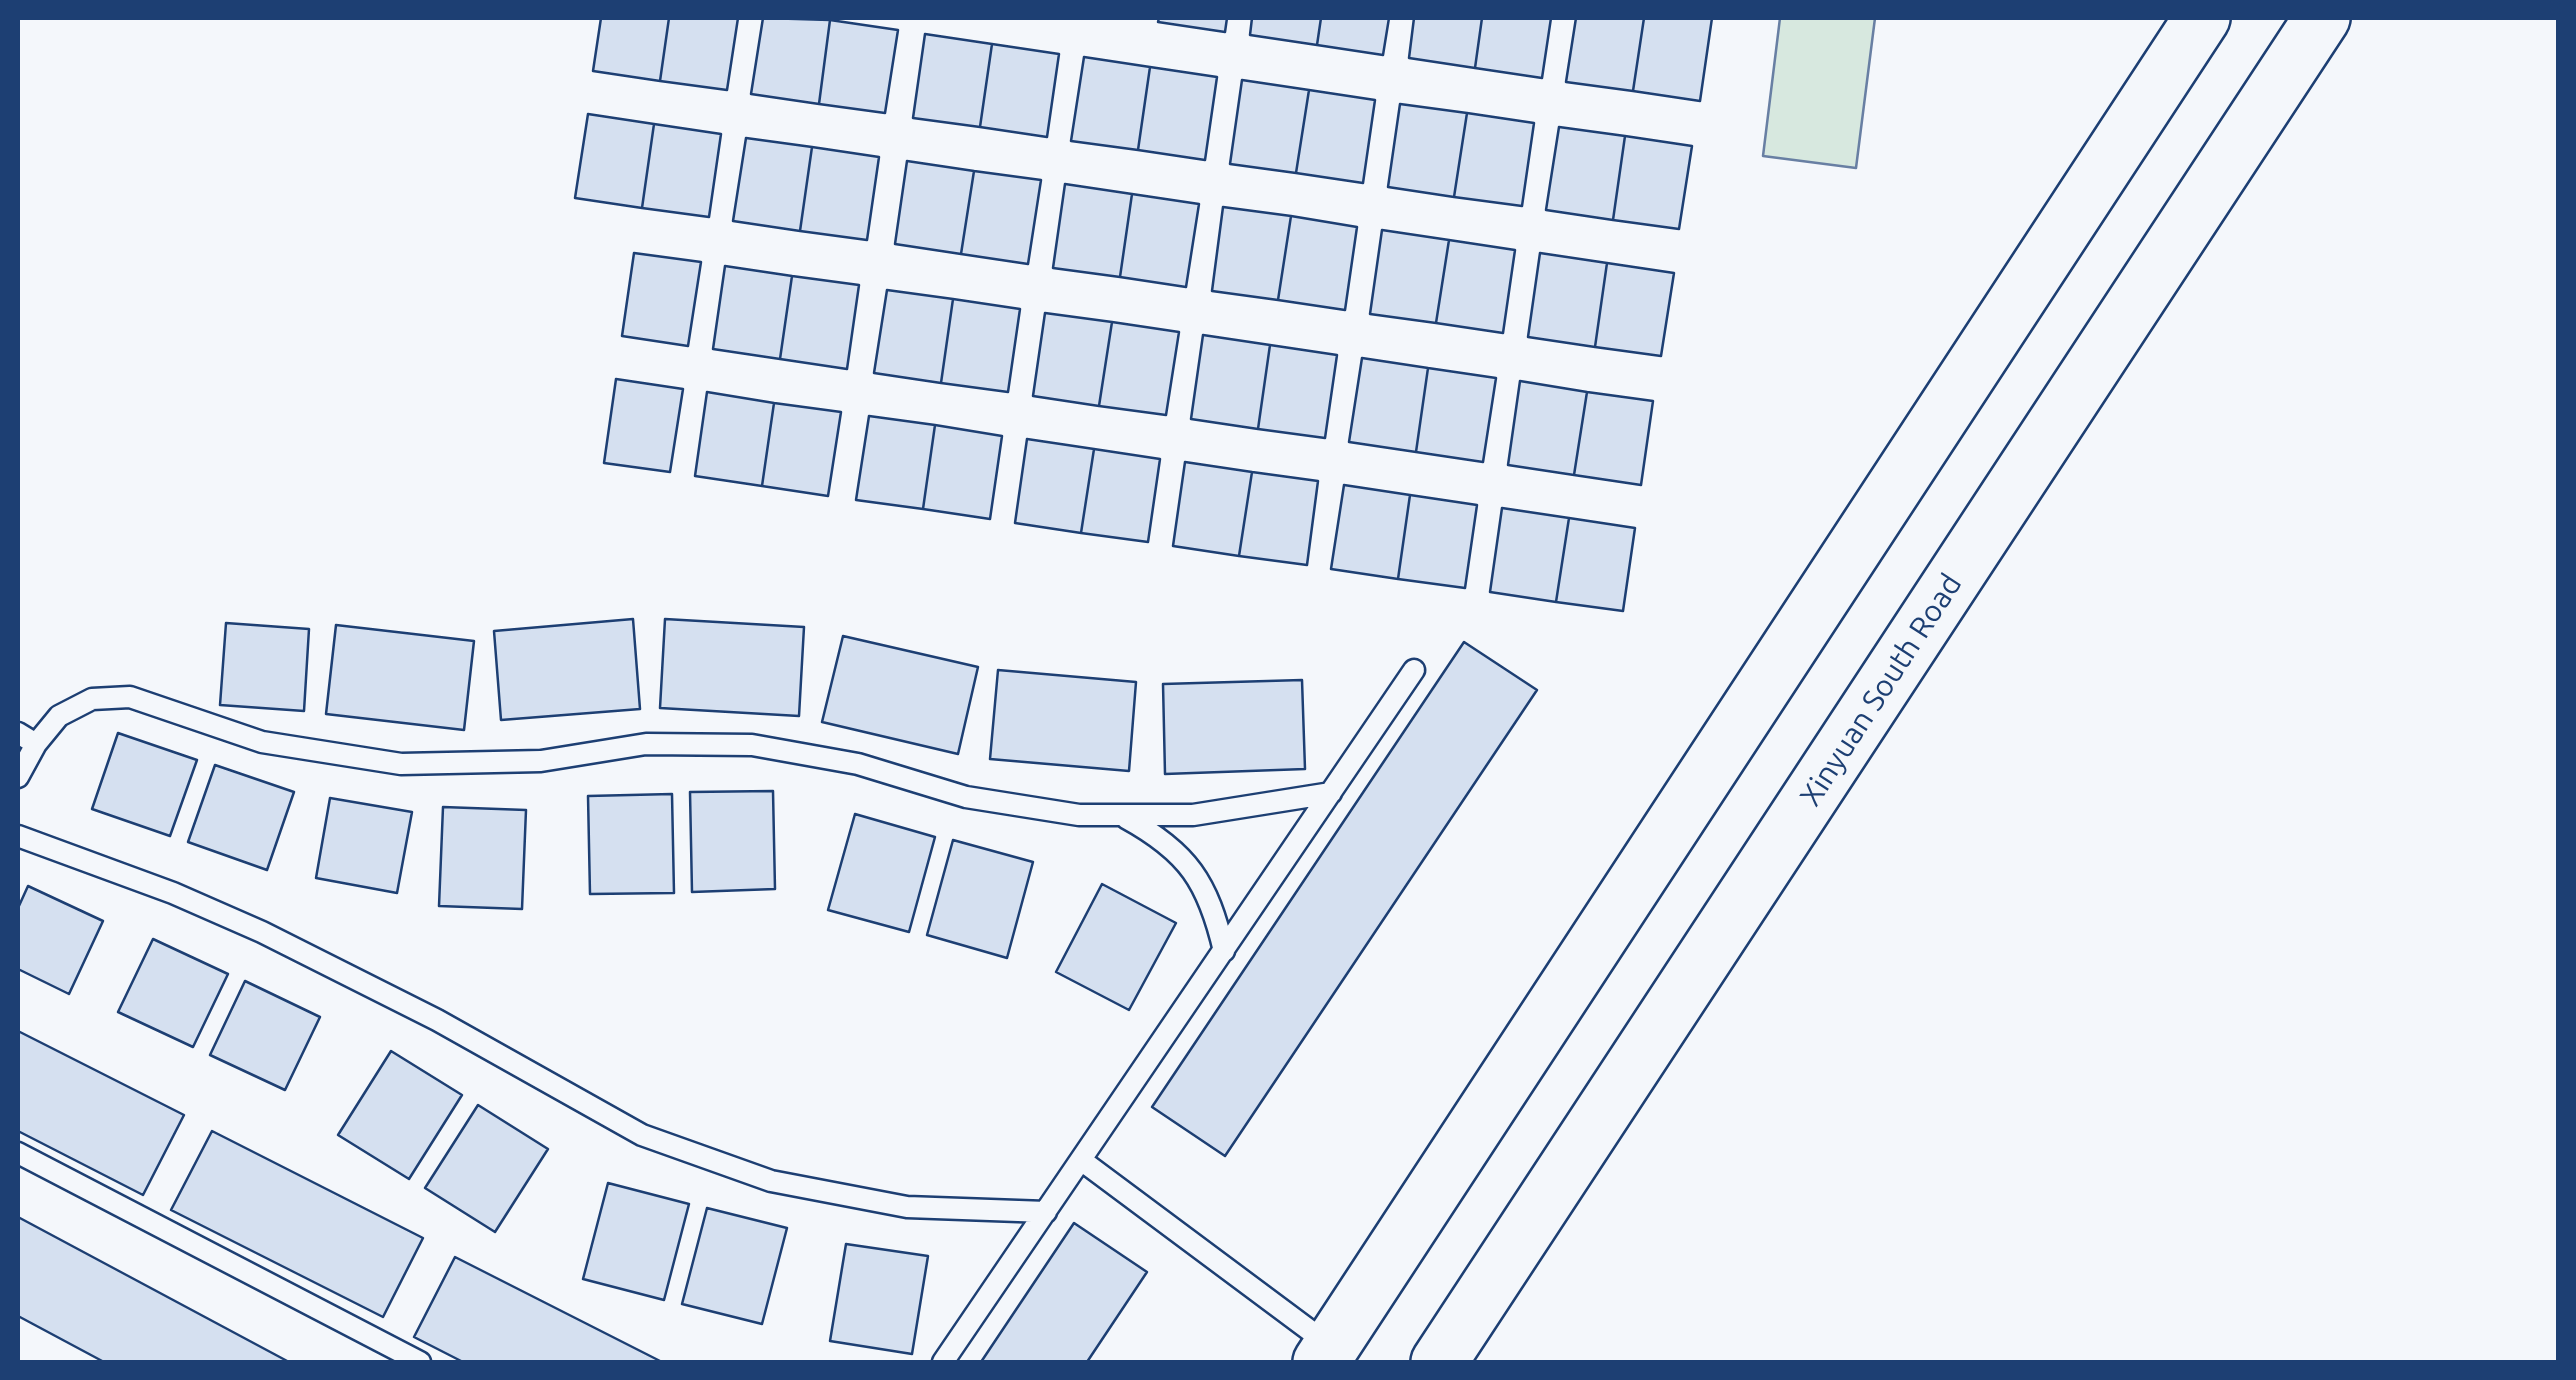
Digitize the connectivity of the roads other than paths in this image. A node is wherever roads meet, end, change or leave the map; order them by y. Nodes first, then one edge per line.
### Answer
1 (2202, 18) edge
2 (2322, 18) edge
3 (1414, 670) dead end
4 (27, 738) edge
5 (18, 777) edge
6 (1331, 793) junction
7 (1121, 816) junction
8 (18, 836) edge
9 (1224, 951) junction
10 (18, 1153) edge
11 (1081, 1160) junction
12 (1046, 1212) junction
13 (1326, 1354) edge
14 (420, 1362) edge
15 (943, 1362) edge
16 (1440, 1362) edge

1 - 13 main road
2 - 16 main road, Xinyuan South Road
3 - 6 lane
4 - 5 lane
4 - 7 lane
6 - 7 lane
6 - 9 lane
7 - 9 lane
8 - 12 lane
9 - 11 lane
10 - 14 lane
11 - 12 lane
11 - 13 lane
12 - 15 lane

